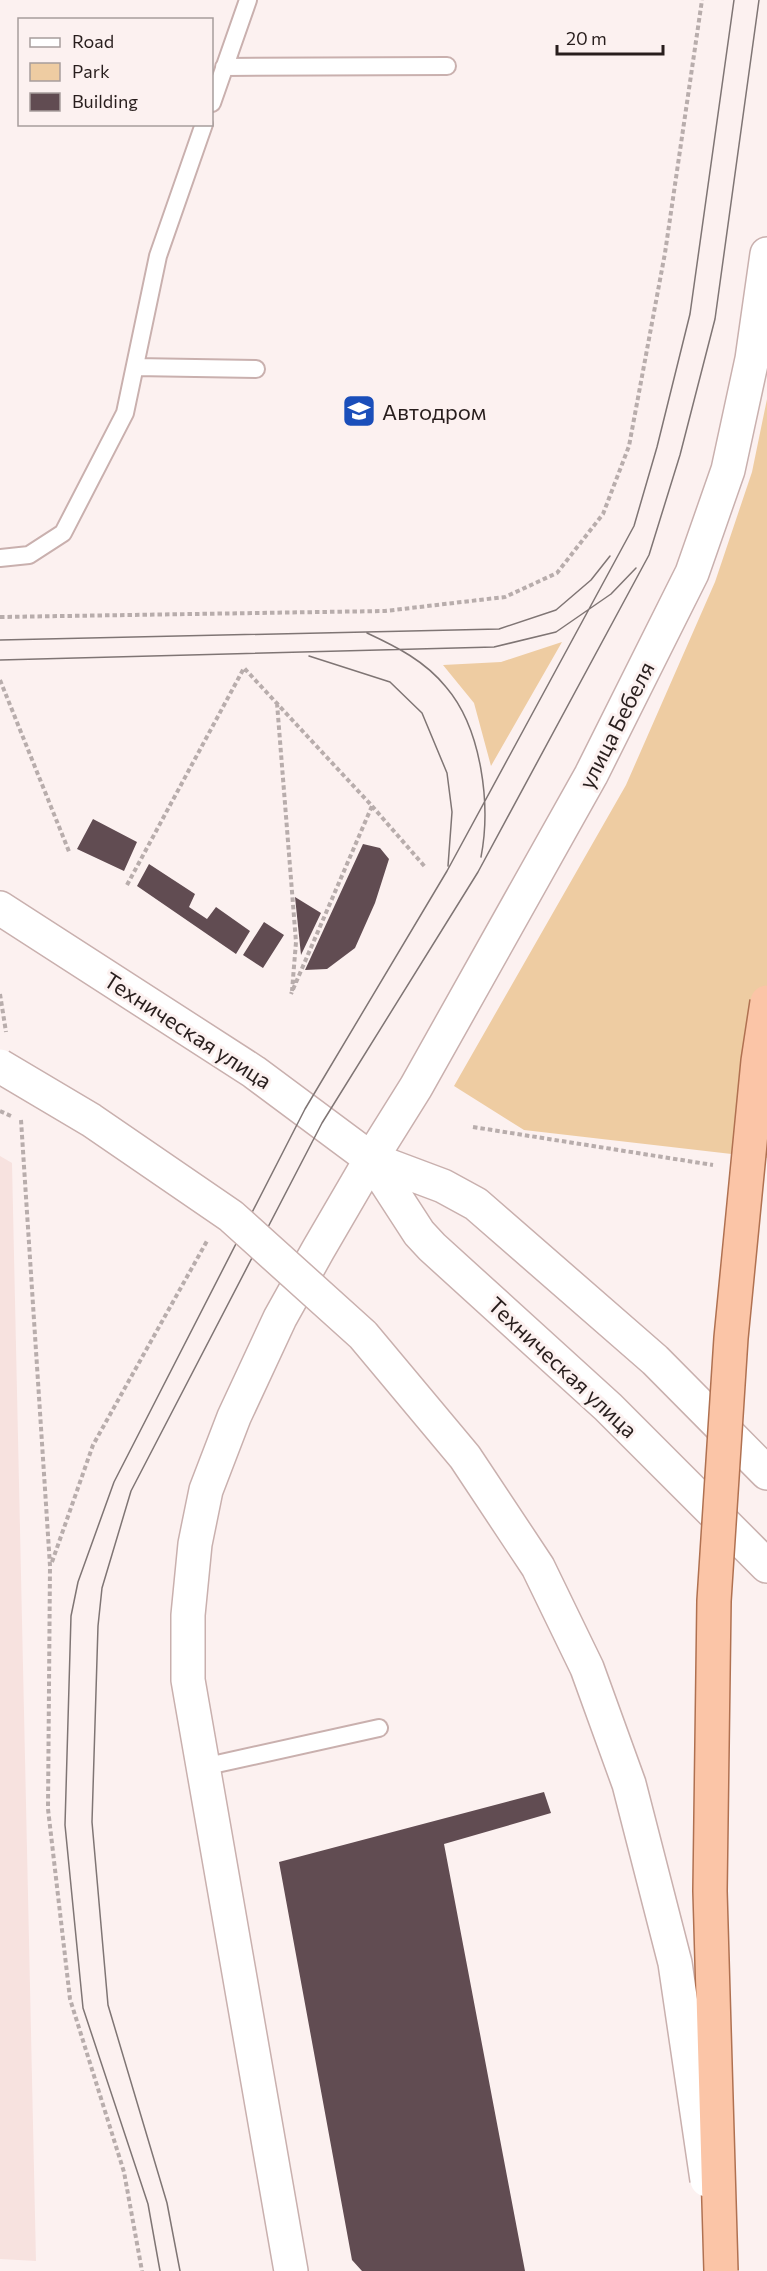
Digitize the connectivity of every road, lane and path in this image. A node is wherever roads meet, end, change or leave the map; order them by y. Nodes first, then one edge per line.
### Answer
1 (248, 0) edge
2 (702, 0) edge
3 (447, 66) dead end
4 (224, 67) junction
5 (213, 100) edge
6 (203, 126) edge
7 (767, 254) edge
8 (135, 367) junction
9 (256, 369) dead end
10 (0, 558) edge
11 (0, 617) edge
12 (0, 680) edge
13 (277, 703) junction
14 (372, 806) junction
15 (70, 854) dead end
16 (426, 868) dead end
17 (127, 885) dead end
18 (0, 908) edge
19 (767, 1002) edge
20 (0, 1066) edge
21 (21, 1121) dead end
22 (472, 1127) dead end
23 (371, 1159) junction
24 (693, 1162) dead end
25 (212, 1232) dead end
26 (767, 1473) edge
27 (50, 1566) junction
28 (767, 1566) edge
29 (379, 1728) dead end
30 (203, 1767) junction
31 (142, 2271) edge
32 (291, 2271) edge
33 (721, 2271) edge

1 - 4 lane
2 - 11 path
3 - 4 lane
4 - 5 lane
6 - 8 lane
7 - 23 main road, улица Бебеля
8 - 9 lane
8 - 10 lane
12 - 15 path
13 - 14 path
13 - 14 path
13 - 17 path
14 - 16 path
18 - 23 main road, Техническая улица
19 - 33 main road, bridge
20 - 33 main road, bridge
21 - 27 path
22 - 24 path
23 - 26 main road, Техническая улица
23 - 28 main road, Техническая улица
23 - 30 main road, улица Бебеля
25 - 27 path
27 - 31 path
29 - 30 lane
30 - 32 main road, улица Бебеля

